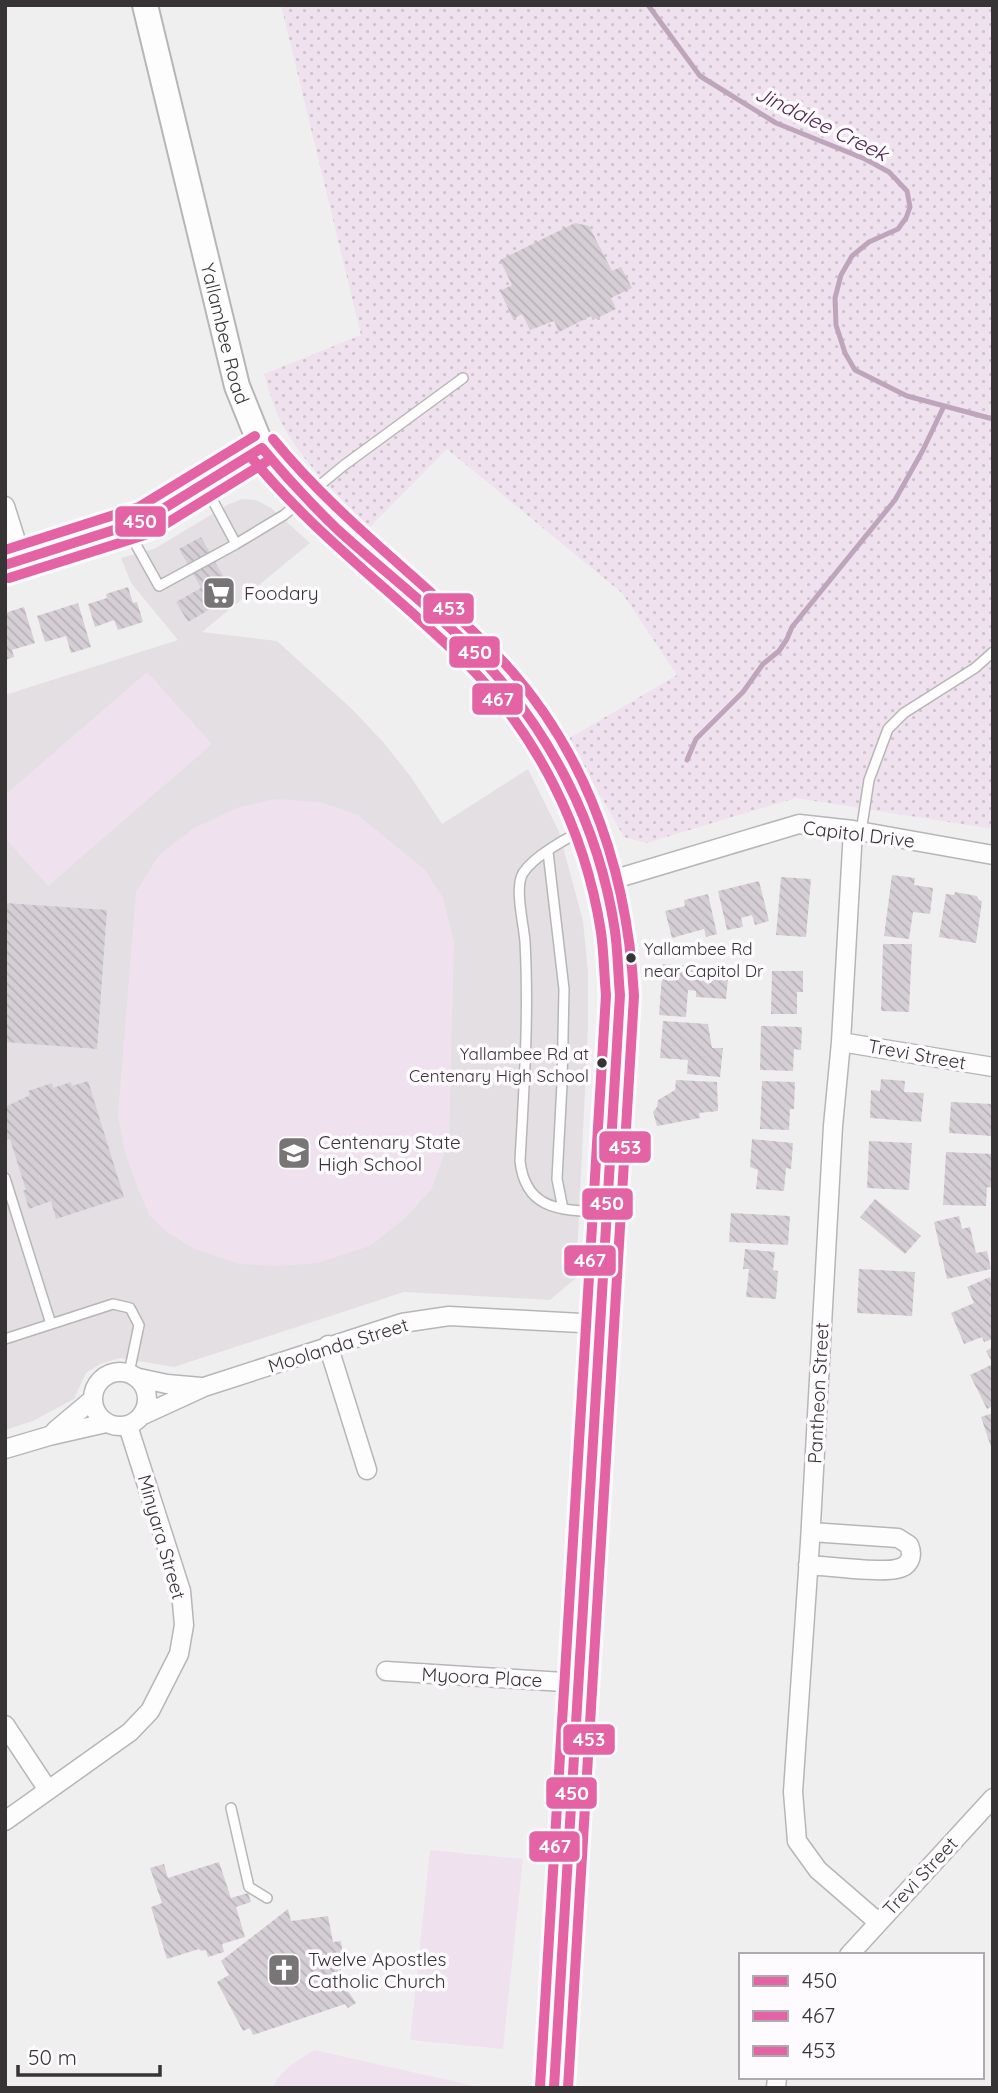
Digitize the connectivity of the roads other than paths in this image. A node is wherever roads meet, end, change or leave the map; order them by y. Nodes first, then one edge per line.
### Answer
1 (145, 5) edge
2 (463, 377) dead end
3 (262, 448) junction
4 (204, 485) junction
5 (304, 498) junction
6 (5, 506) edge
7 (125, 526) junction
8 (236, 544) junction
9 (14, 563) edge
10 (993, 652) edge
11 (590, 828) junction
12 (857, 831) junction
13 (548, 852) junction
14 (993, 855) edge
15 (606, 882) junction
16 (841, 1042) junction
17 (993, 1067) edge
18 (5, 1178) edge
19 (563, 1209) junction
20 (607, 1213) junction
21 (51, 1324) junction
22 (600, 1324) junction
23 (5, 1339) edge
24 (328, 1345) junction
25 (134, 1376) junction
26 (204, 1387) junction
27 (93, 1399) junction
28 (135, 1421) junction
29 (106, 1423) junction
30 (49, 1436) junction
31 (5, 1449) edge
32 (367, 1470) dead end
33 (811, 1532) junction
34 (808, 1565) junction
35 (386, 1671) dead end
36 (579, 1683) junction
37 (5, 1725) edge
38 (48, 1790) junction
39 (993, 1798) edge
40 (231, 1808) dead end
41 (5, 1821) edge
42 (267, 1898) dead end
43 (878, 1922) junction
44 (851, 1953) edge
45 (554, 2088) edge

1 - 3 main road, Yallambee Road
2 - 5 lane
3 - 4 street
3 - 5 main road, Yallambee Road
4 - 7 street
4 - 8 lane
5 - 8 lane
5 - 11 main road, Yallambee Road
6 - 9 street
7 - 8 lane
7 - 9 street
10 - 12 lane
11 - 13 lane
11 - 15 main road, Yallambee Road
12 - 14 street, Capitol Drive
12 - 15 street, Capitol Drive
12 - 16 street, Pantheon Street
13 - 19 lane
13 - 19 lane
15 - 20 main road, Yallambee Road
16 - 17 street, Trevi Street
16 - 33 street, Pantheon Street
18 - 21 lane
19 - 20 lane
20 - 22 main road, Yallambee Road
21 - 23 lane
21 - 25 lane
22 - 24 street, Moolanda Street
22 - 36 main road, Yallambee Road
24 - 26 street, Moolanda Street
24 - 32 street
25 - 26 street, Moolanda Street
25 - 27 street
25 - 28 street
26 - 28 street, Moolanda Street
27 - 29 street
27 - 30 street
28 - 29 street
28 - 38 street, Minyara Street
29 - 30 street
30 - 31 street
33 - 34 street, Pantheon Street
33 - 34 street
34 - 43 street, Pantheon Street
35 - 36 street, Myoora Place
36 - 45 main road, Yallambee Road
37 - 38 street
38 - 41 street, Minyara Street
39 - 43 street, Trevi Street
40 - 42 lane
43 - 44 street, Trevi Street

